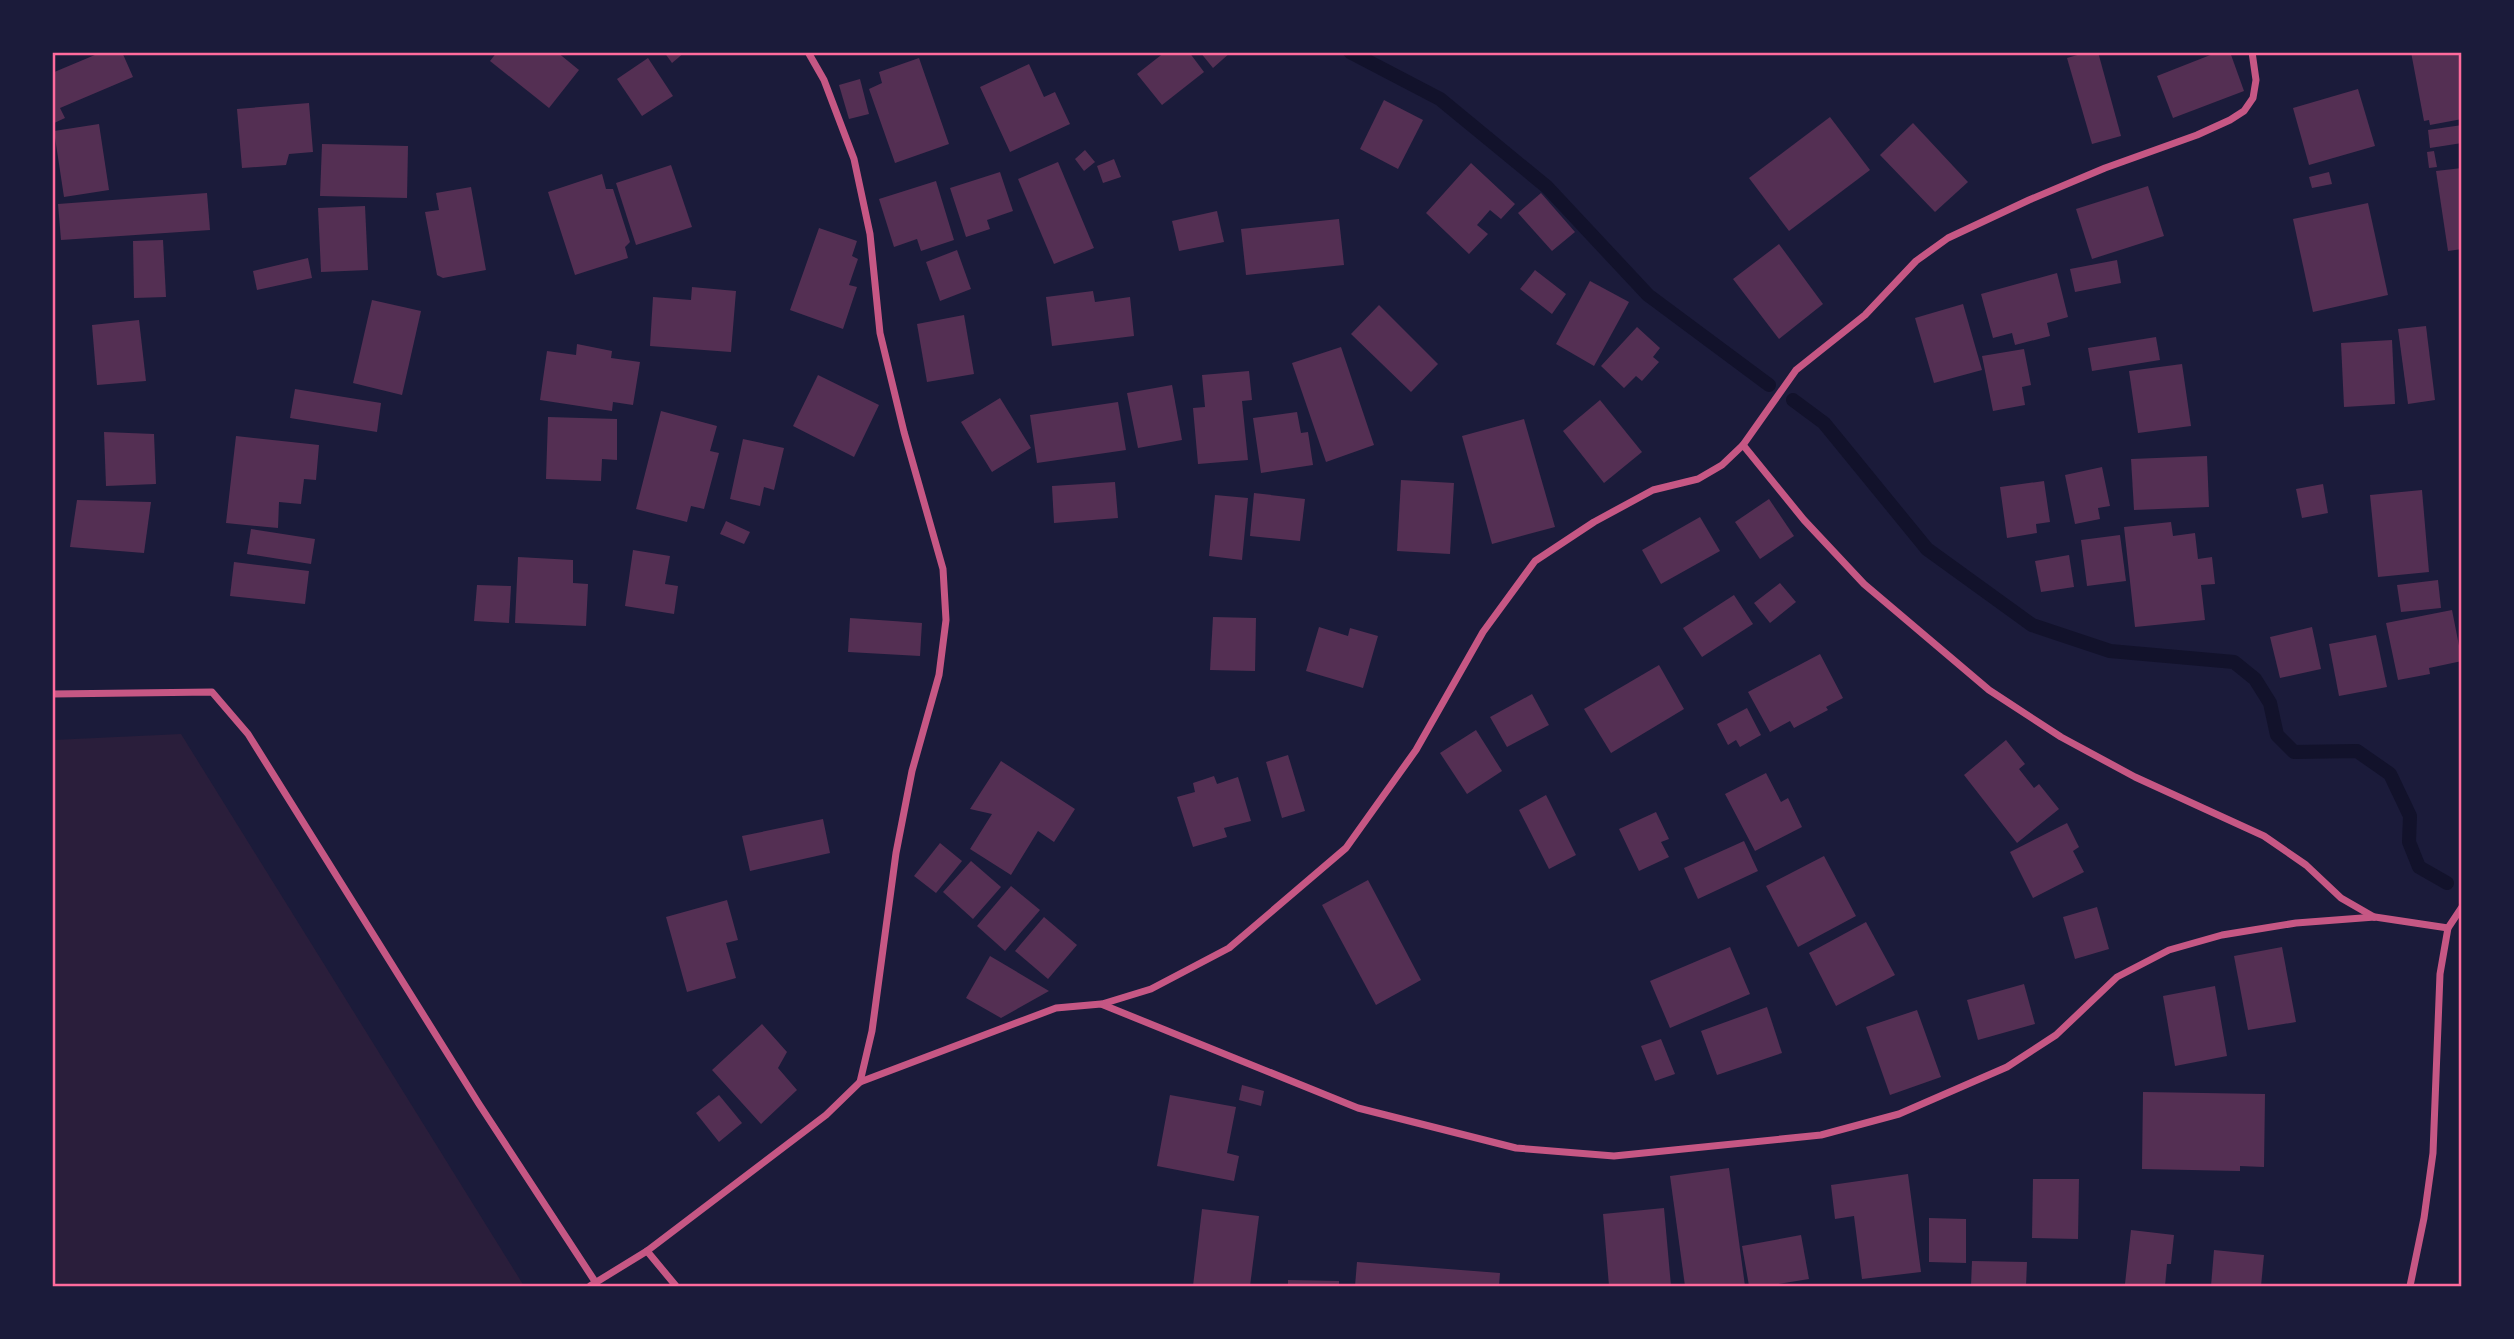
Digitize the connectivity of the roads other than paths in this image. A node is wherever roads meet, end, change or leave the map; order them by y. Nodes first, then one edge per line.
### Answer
1 (808, 52) edge
2 (2252, 52) edge
3 (1743, 445) junction
4 (52, 694) edge
5 (2462, 907) edge
6 (2375, 917) junction
7 (2448, 928) junction
8 (1101, 1004) junction
9 (860, 1082) junction
10 (647, 1251) junction
11 (593, 1285) edge
12 (676, 1286) edge
13 (2410, 1286) edge

1 - 9 street
2 - 3 street
3 - 6 street
3 - 8 street
4 - 11 street
5 - 7 street
6 - 7 street
6 - 8 street
7 - 13 street
8 - 9 street
9 - 10 street
10 - 11 street
10 - 12 street

